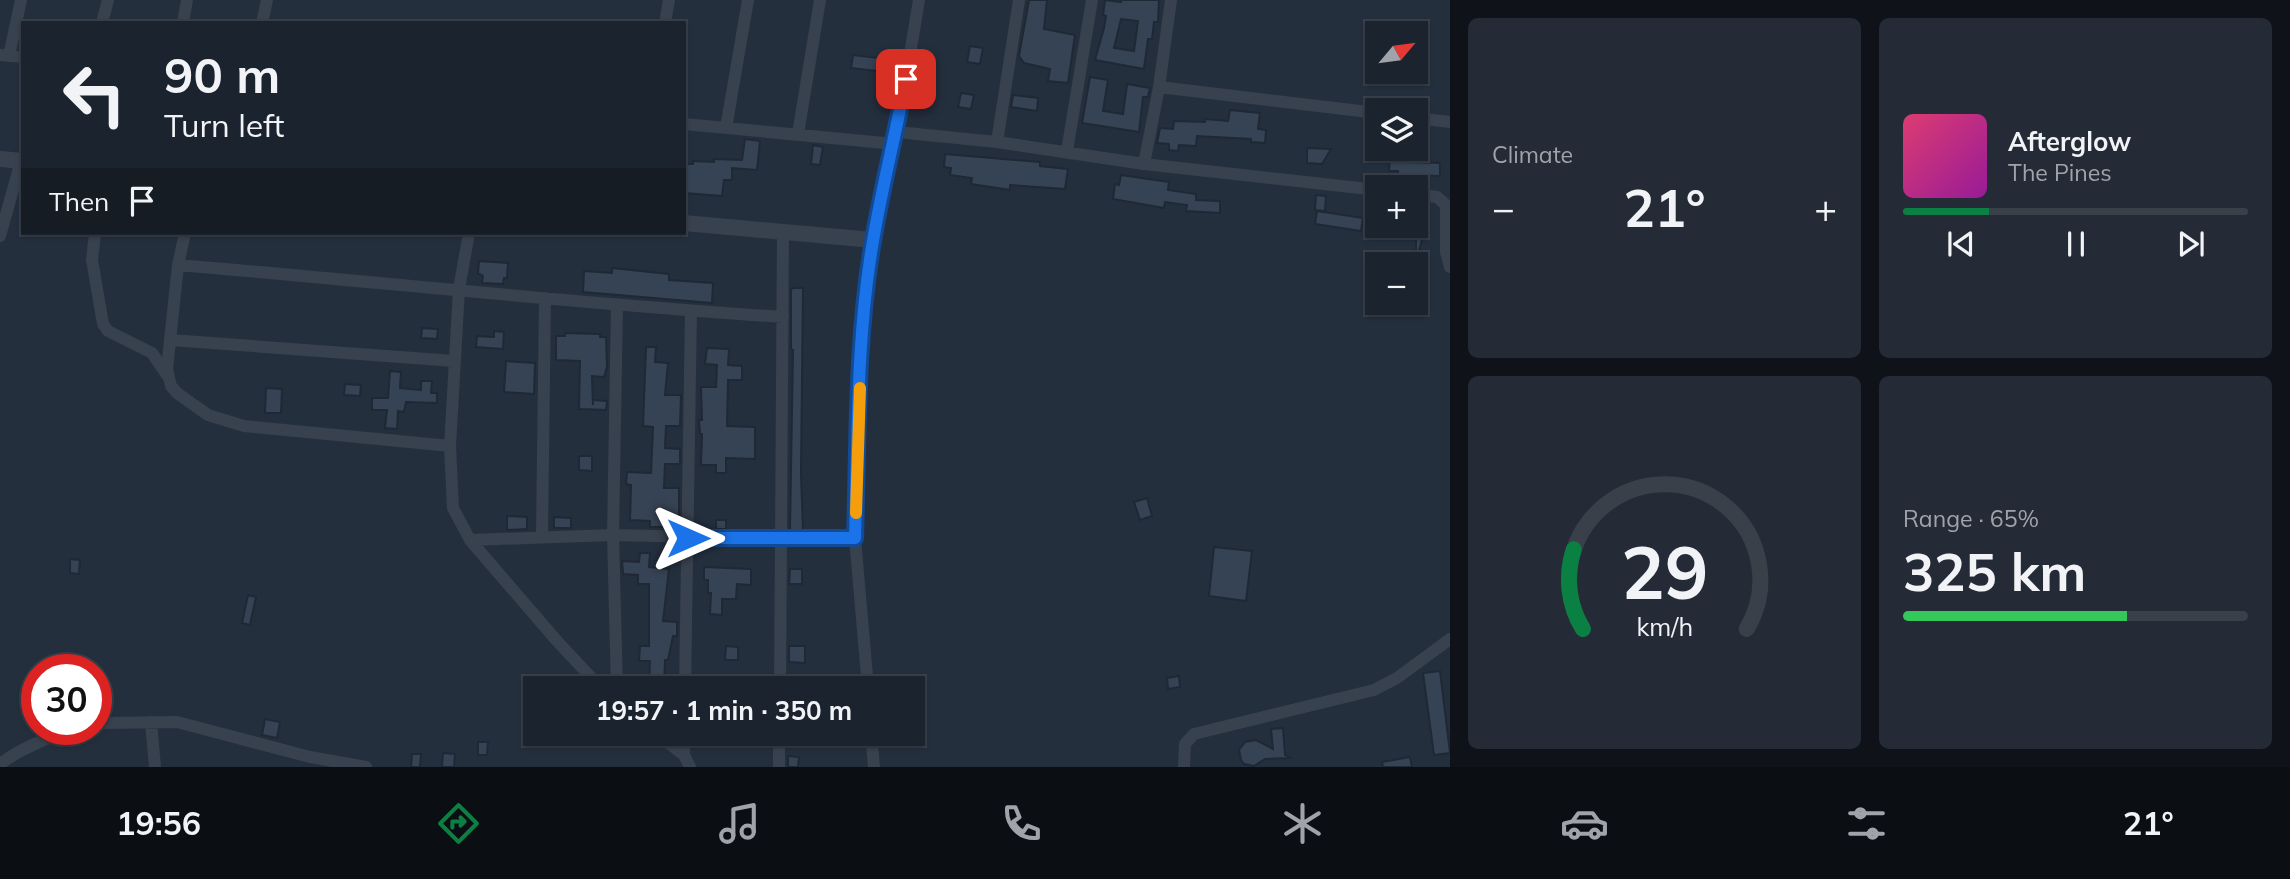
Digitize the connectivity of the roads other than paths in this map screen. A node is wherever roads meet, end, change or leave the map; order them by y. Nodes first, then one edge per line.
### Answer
1 (21, 0) edge
2 (108, 0) edge
3 (187, 0) edge
4 (267, 0) edge
5 (669, 0) edge
6 (748, 0) edge
7 (820, 0) edge
8 (919, 0) edge
9 (1019, 0) edge
10 (1092, 0) edge
11 (1171, 0) edge
12 (103, 21) edge
13 (183, 21) edge
14 (262, 21) edge
15 (665, 21) edge
16 (11, 56) edge
17 (1159, 87) junction
18 (1365, 112) edge
19 (1428, 119) edge
20 (1450, 122) edge
21 (686, 124) edge
22 (726, 128) junction
23 (798, 134) junction
24 (896, 138) junction
25 (997, 142) junction
26 (1066, 151) junction
27 (0, 159) edge
28 (21, 161) edge
29 (21, 164) edge
30 (1143, 164) junction
31 (1365, 189) edge
32 (1428, 196) edge
33 (686, 223) edge
34 (783, 232) junction
35 (95, 235) edge
36 (185, 235) edge
37 (469, 235) edge
38 (0, 236) edge
39 (873, 240) junction
40 (178, 265) junction
41 (1450, 267) edge
42 (459, 289) junction
43 (545, 298) junction
44 (617, 305) junction
45 (691, 311) junction
46 (783, 317) junction
47 (171, 340) junction
48 (454, 361) junction
49 (167, 375) junction
50 (450, 446) junction
51 (613, 535) junction
52 (542, 536) junction
53 (688, 538) junction
54 (855, 538) junction
55 (781, 539) junction
56 (470, 540) junction
57 (1450, 639) edge
58 (590, 676) edge
59 (617, 676) edge
60 (685, 676) edge
61 (780, 676) edge
62 (866, 676) edge
63 (151, 722) junction
64 (112, 724) edge
65 (30, 745) edge
66 (670, 746) edge
67 (779, 746) edge
68 (872, 746) edge
69 (687, 761) edge
70 (317, 762) edge
71 (0, 764) edge
72 (155, 767) edge
73 (366, 767) edge
74 (779, 767) edge
75 (874, 767) edge
76 (1184, 767) edge

1 - 16 street
2 - 12 street
3 - 13 street
4 - 14 street
5 - 15 street
6 - 22 street
7 - 23 street
8 - 24 street
9 - 25 street
10 - 26 street
11 - 17 street
17 - 18 street
17 - 30 street
19 - 20 street
21 - 22 street
22 - 23 street
23 - 24 street
24 - 25 street
24 - 39 street
25 - 26 street
26 - 30 street
27 - 28 street
29 - 38 street
30 - 31 street
32 - 41 street
33 - 34 street
34 - 39 street
34 - 46 street
35 - 49 street
36 - 40 street
37 - 42 street
39 - 54 street
40 - 42 street
40 - 47 street
42 - 43 street
42 - 48 street
43 - 44 street
43 - 52 street
44 - 45 street
44 - 51 street
45 - 46 street
45 - 53 street
46 - 55 street
47 - 48 street
47 - 49 street
48 - 50 street
49 - 50 street
50 - 56 street
51 - 52 street
51 - 53 street
51 - 59 street
52 - 56 street
53 - 55 street
53 - 60 street
54 - 55 street
54 - 62 street
55 - 61 street
56 - 58 street
57 - 76 street
63 - 64 street
63 - 70 street
63 - 72 street
65 - 71 street
66 - 69 street
67 - 74 street
68 - 75 street
70 - 73 street

